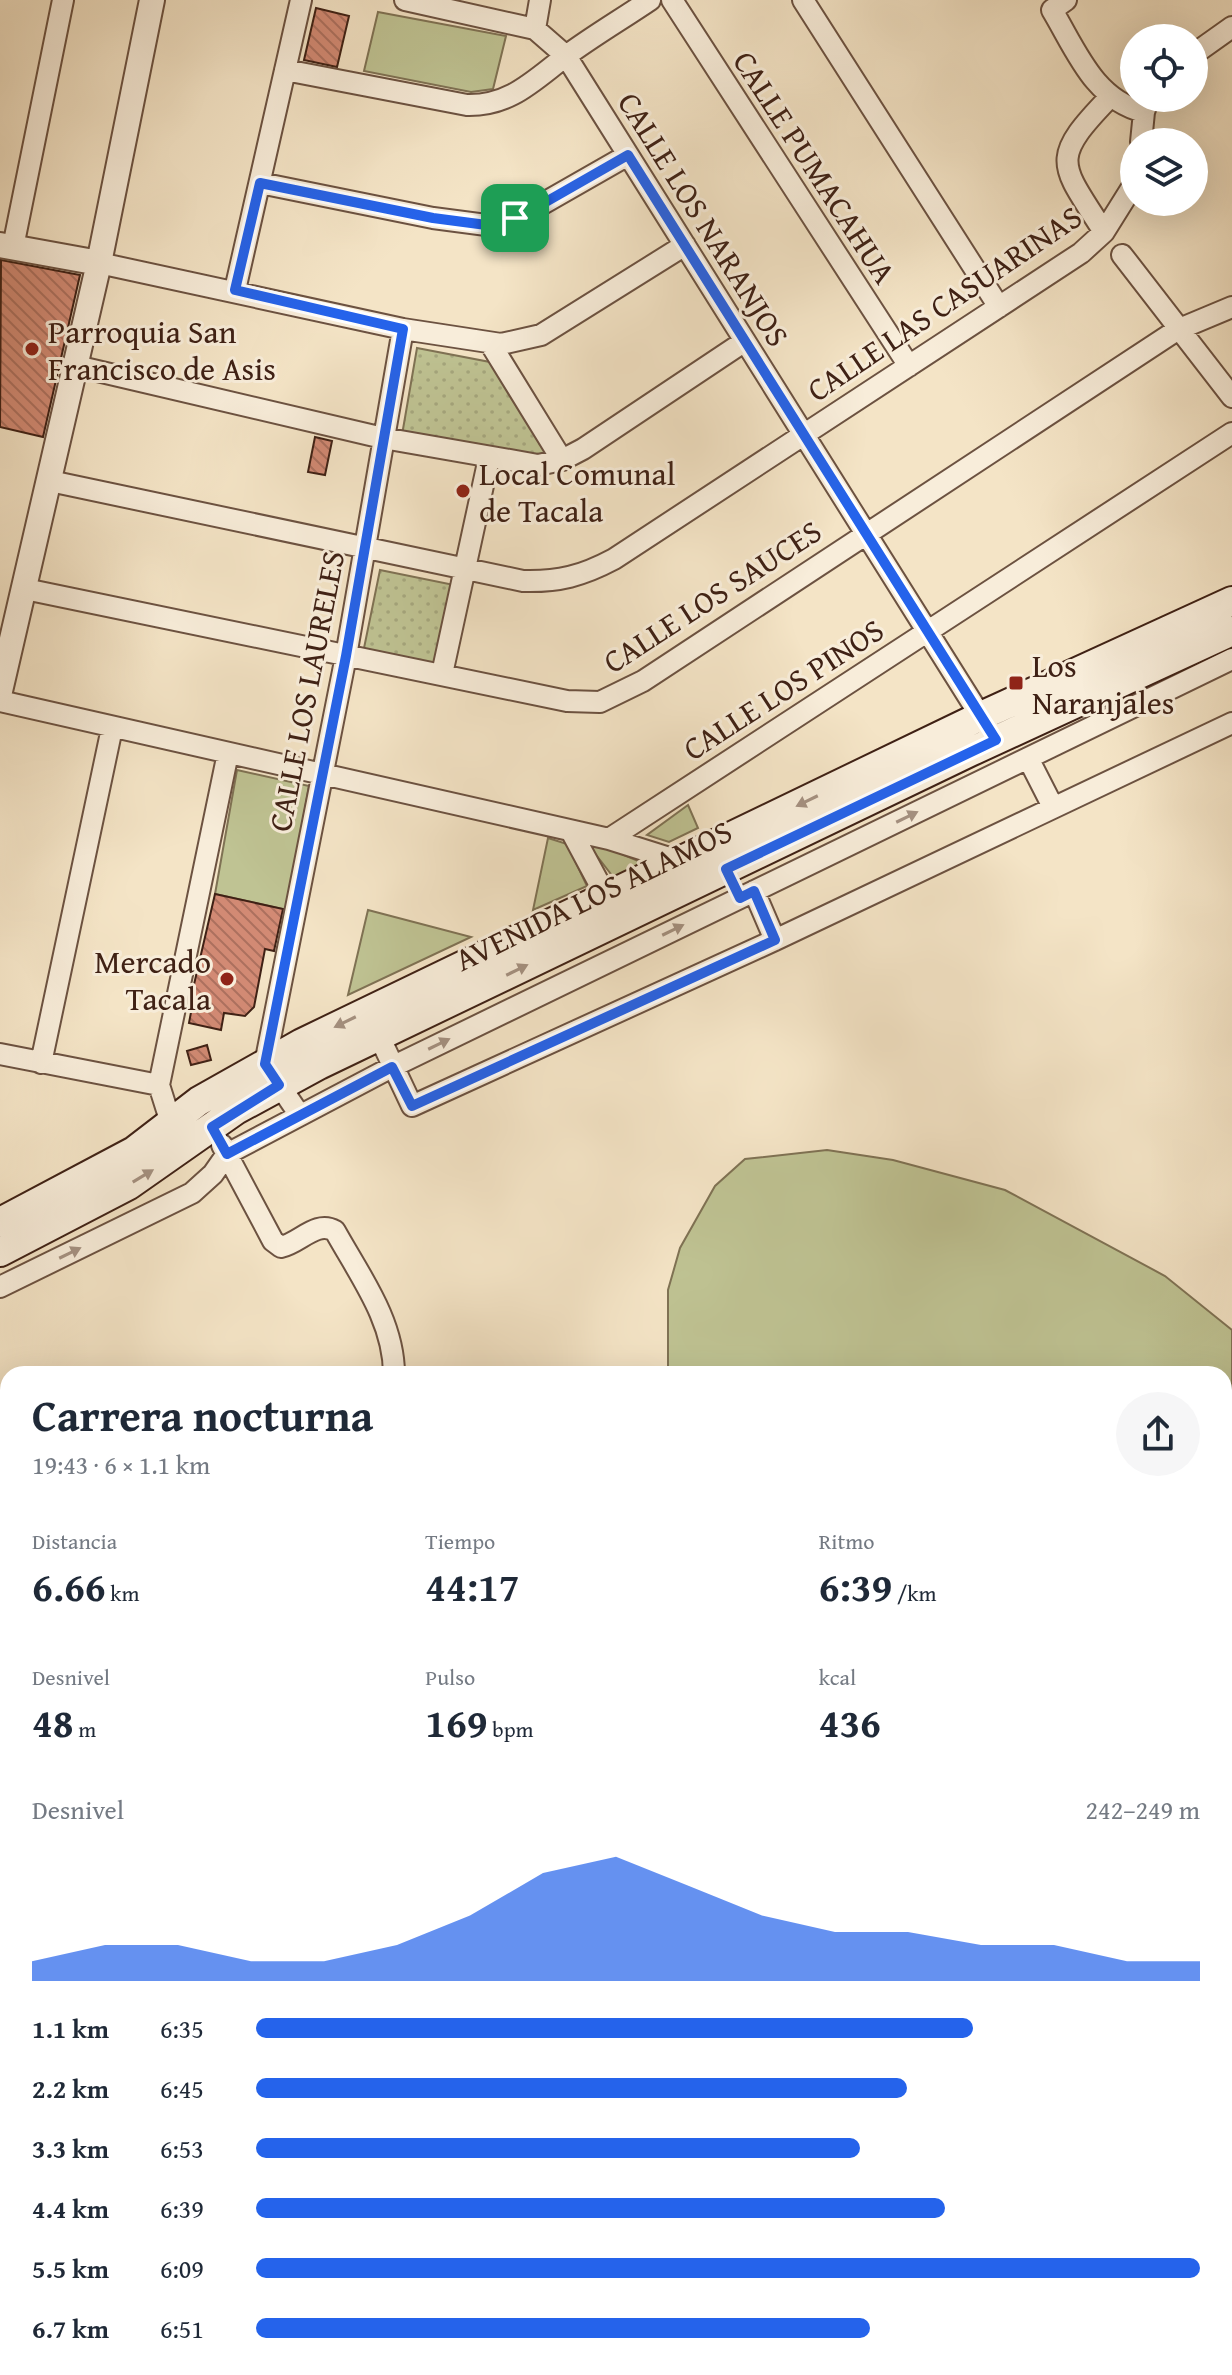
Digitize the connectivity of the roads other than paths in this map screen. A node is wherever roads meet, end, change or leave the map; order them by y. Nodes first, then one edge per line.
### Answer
1 (63, 0) edge
2 (152, 0) edge
3 (301, 0) edge
4 (405, 0) edge
5 (540, 0) edge
6 (650, 0) edge
7 (672, 0) edge
8 (803, 0) edge
9 (1066, 0) edge
10 (1232, 27) edge
11 (535, 29) junction
12 (1208, 44) edge
13 (566, 56) junction
14 (285, 70) junction
15 (1109, 98) junction
16 (1120, 100) edge
17 (628, 155) junction
18 (260, 183) junction
19 (1120, 206) edge
20 (1104, 232) junction
21 (685, 245) junction
22 (6, 246) edge
23 (1122, 255) dead end
24 (99, 263) junction
25 (235, 290) junction
26 (999, 307) junction
27 (1231, 309) edge
28 (403, 329) junction
29 (1177, 330) junction
30 (745, 341) junction
31 (490, 343) junction
32 (76, 366) junction
33 (909, 366) junction
34 (1232, 397) edge
35 (1232, 433) edge
36 (804, 435) junction
37 (383, 438) junction
38 (489, 458) junction
39 (562, 460) junction
40 (50, 481) junction
41 (865, 533) junction
42 (363, 548) junction
43 (465, 569) junction
44 (25, 589) junction
45 (1232, 601) edge
46 (927, 630) junction
47 (1232, 631) edge
48 (7, 636) edge
49 (346, 656) junction
50 (1232, 659) edge
51 (442, 674) junction
52 (0, 691) edge
53 (0, 701) edge
54 (1232, 723) edge
55 (112, 728) junction
56 (988, 728) junction
57 (228, 753) junction
58 (1028, 758) junction
59 (321, 776) junction
60 (1053, 807) junction
61 (571, 831) junction
62 (609, 839) junction
63 (720, 858) junction
64 (682, 862) junction
65 (747, 895) junction
66 (607, 898) junction
67 (775, 940) junction
68 (379, 1036) junction
69 (0, 1054) edge
70 (41, 1063) junction
71 (392, 1067) junction
72 (272, 1074) junction
73 (159, 1085) junction
74 (199, 1101) junction
75 (299, 1114) junction
76 (171, 1123) junction
77 (212, 1127) junction
78 (227, 1154) junction
79 (0, 1222) edge
80 (0, 1252) edge
81 (0, 1287) edge
82 (394, 1366) edge

1 - 22 street
2 - 24 street
3 - 14 street
4 - 11 street
5 - 11 street
6 - 13 street
7 - 33 street, CALLE PUMACAHUA
8 - 26 street
9 - 15 street
10 - 12 street
11 - 13 street, CALLE LOS NARANJOS
13 - 14 street
13 - 17 street, CALLE LOS NARANJOS
14 - 18 street
15 - 16 street
15 - 20 street
17 - 18 street
17 - 21 street, CALLE LOS NARANJOS
18 - 25 street
19 - 20 street, CALLE LAS CASUARINAS
20 - 26 street, CALLE LAS CASUARINAS
21 - 30 street, CALLE LOS NARANJOS
21 - 31 street
22 - 24 street
23 - 29 street
24 - 25 street
24 - 32 street
25 - 28 street
26 - 33 street, CALLE LAS CASUARINAS
27 - 29 street, CALLE LOS SAUCES
28 - 31 street
28 - 37 street, CALLE LOS LAURELES
29 - 34 street
29 - 41 street, CALLE LOS SAUCES
30 - 36 street, CALLE LOS NARANJOS
30 - 39 street
31 - 39 street
32 - 37 street
32 - 40 street
33 - 36 street, CALLE LAS CASUARINAS
35 - 46 street, CALLE LOS PINOS
36 - 41 street, CALLE LOS NARANJOS
36 - 43 street, CALLE LAS CASUARINAS
37 - 38 street
37 - 42 street, CALLE LOS LAURELES
38 - 39 street
38 - 43 street
40 - 42 street, CALLE LAS CASUARINAS
40 - 44 street
41 - 46 street, CALLE LOS NARANJOS
41 - 51 street, CALLE LOS SAUCES
42 - 43 street, CALLE LAS CASUARINAS
42 - 49 street, CALLE LOS LAURELES
43 - 51 street
44 - 48 street
44 - 49 street, CALLE LOS SAUCES
45 - 56 main road, AVENIDA LOS ALAMOS
46 - 56 street, CALLE LOS NARANJOS
46 - 62 street, CALLE LOS PINOS
47 - 56 main road, AVENIDA LOS ALAMOS
48 - 52 street
49 - 51 street, CALLE LOS SAUCES
49 - 59 street, CALLE LOS LAURELES
50 - 58 street
53 - 55 street
54 - 60 street
55 - 57 street
55 - 70 street
56 - 63 main road, AVENIDA LOS ALAMOS
57 - 59 street
57 - 73 street
58 - 60 street
65 -> 58 street
59 - 61 street
59 - 72 street, CALLE LOS LAURELES
60 - 67 street
61 - 62 street
61 - 66 street
62 - 64 street
63 - 64 main road, AVENIDA LOS ALAMOS
63 - 65 street
68 -> 63 main road, AVENIDA LOS ALAMOS
64 - 66 main road, AVENIDA LOS ALAMOS
65 - 67 street
71 -> 65 street
66 -> 72 main road, AVENIDA LOS ALAMOS
67 - 71 street
68 - 71 street
68 - 72 main road, AVENIDA LOS ALAMOS
69 - 70 street
70 - 73 street
71 - 75 street
72 - 74 main road, AVENIDA LOS ALAMOS
72 - 75 street
72 - 77 main road, AVENIDA LOS ALAMOS
73 - 76 street
74 - 76 main road, AVENIDA LOS ALAMOS
74 - 77 street
75 - 78 street
76 - 79 main road, AVENIDA LOS ALAMOS
77 - 78 street
80 -> 77 main road, AVENIDA LOS ALAMOS
81 -> 78 street
78 - 82 street

